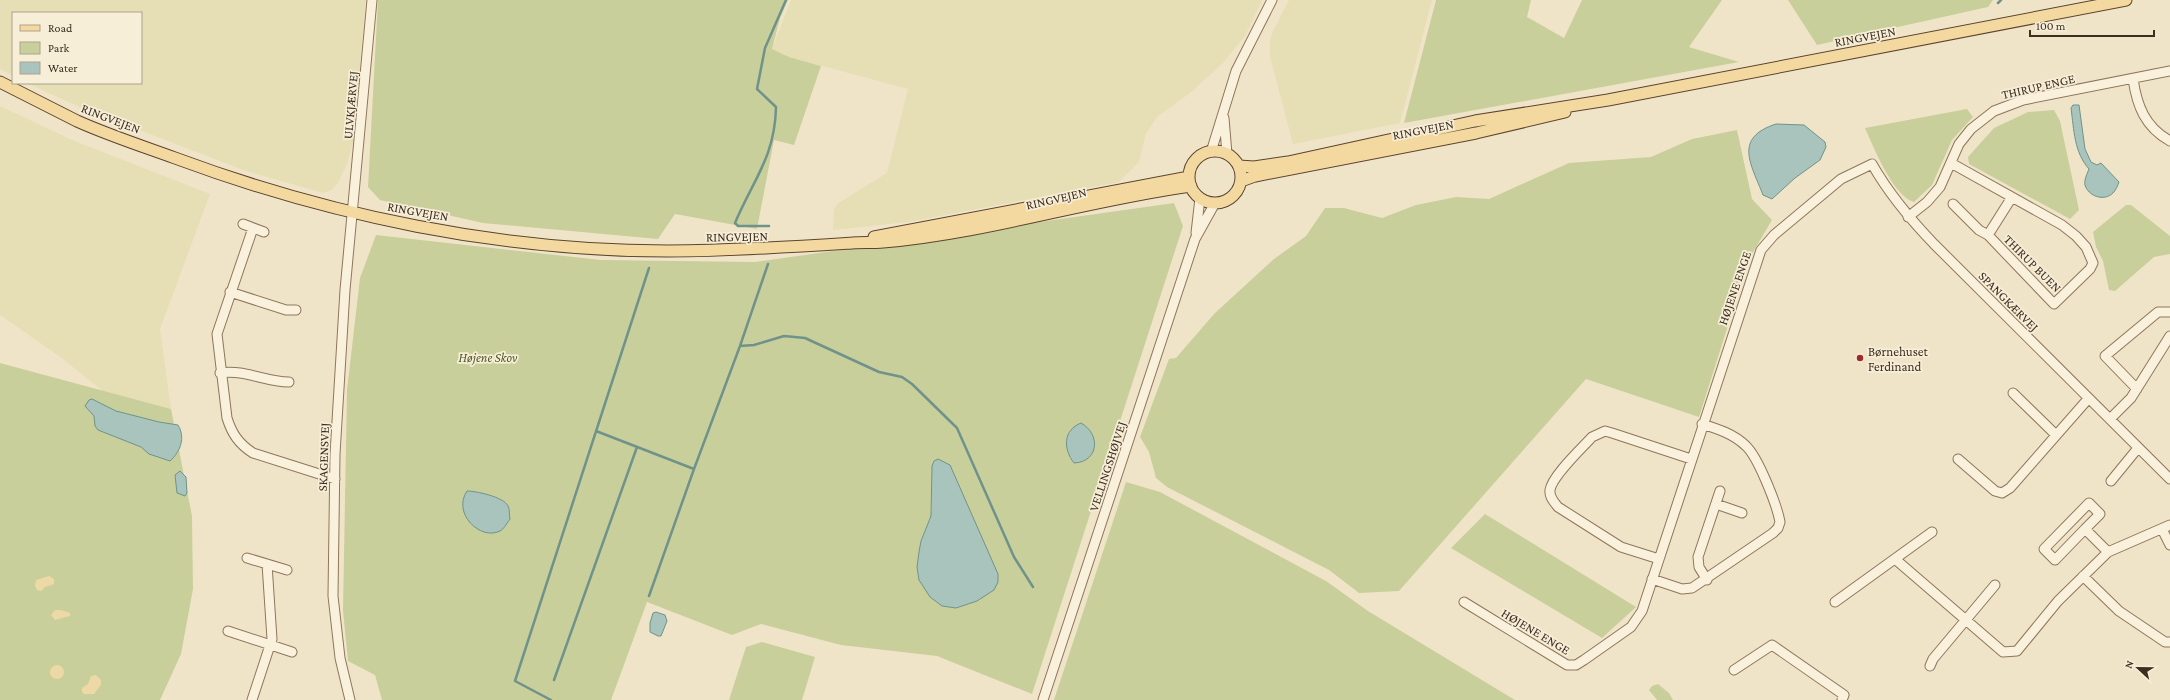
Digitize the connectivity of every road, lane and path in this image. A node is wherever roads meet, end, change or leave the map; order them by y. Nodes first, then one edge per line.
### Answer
1 (372, 0) edge
2 (1272, 0) edge
3 (2126, 0) edge
4 (2170, 71) edge
5 (2133, 79) junction
6 (0, 82) edge
7 (1608, 100) junction
8 (1223, 115) junction
9 (2170, 141) edge
10 (1211, 152) junction
11 (1227, 154) junction
12 (1951, 163) junction
13 (1872, 164) joint
14 (1239, 166) junction
15 (1241, 181) junction
16 (1190, 182) junction
17 (2012, 197) junction
18 (1200, 198) junction
19 (1215, 203) junction
20 (1954, 204) dead end
21 (353, 213) junction
22 (1908, 217) junction
23 (243, 224) dead end
24 (253, 228) junction
25 (264, 232) dead end
26 (1988, 236) junction
27 (1195, 239) junction
28 (230, 292) junction
29 (296, 310) dead end
30 (2170, 312) edge
31 (2170, 336) edge
32 (220, 373) junction
33 (290, 382) dead end
34 (2137, 388) junction
35 (2013, 393) dead end
36 (2088, 399) junction
37 (2110, 419) junction
38 (1702, 424) junction
39 (2056, 435) junction
40 (2138, 448) junction
41 (1691, 459) junction
42 (1958, 459) dead end
43 (335, 479) junction
44 (2170, 479) edge
45 (2111, 481) dead end
46 (1720, 491) dead end
47 (1716, 504) junction
48 (1742, 513) dead end
49 (2166, 527) edge
50 (2085, 530) junction
51 (1932, 532) dead end
52 (2170, 545) edge
53 (2108, 552) junction
54 (247, 558) dead end
55 (1895, 558) junction
56 (1659, 560) junction
57 (268, 564) junction
58 (287, 570) dead end
59 (2084, 576) junction
60 (1652, 579) junction
61 (1707, 580) junction
62 (1995, 585) dead end
63 (1464, 602) dead end
64 (1835, 602) dead end
65 (1966, 620) junction
66 (228, 632) dead end
67 (2170, 642) edge
68 (270, 645) junction
69 (292, 652) dead end
70 (1930, 666) dead end
71 (1734, 670) dead end
72 (252, 700) edge
73 (350, 700) edge
74 (1043, 700) edge
75 (1842, 700) edge

1 - 21 street, ULVKJÆRVEJ
2 - 8 street
3 - 7 main road, RINGVEJEN
4 - 5 street, THIRUP ENGE
5 - 9 street
5 - 12 street, THIRUP ENGE
6 - 21 main road, RINGVEJEN
7 - 14 main road, RINGVEJEN
7 - 15 main road, RINGVEJEN
8 - 10 street
8 - 11 street
10 - 11 main road
10 - 16 main road
11 - 14 main road
12 - 17 street
12 - 22 street, THIRUP ENGE
13 - 22 street, SPANGKÆRVEJ
13 - 38 street, HØJENE ENGE
14 - 15 main road
15 - 19 main road
16 - 18 main road
16 - 21 main road, RINGVEJEN
17 - 26 street, THIRUP BUEN
17 - 26 street, THIRUP BUEN
18 - 19 main road
18 - 27 street, VELLINGSHØJVEJ
19 - 27 street, VELLINGSHØJVEJ
20 - 26 street, THIRUP BUEN
21 - 43 street, SKAGENSVEJ
22 - 36 street, SPANGKÆRVEJ
23 - 24 street
24 - 25 street
24 - 28 street
27 - 74 street, VELLINGSHØJVEJ
28 - 29 street
28 - 32 street
30 - 34 street
31 - 34 street
32 - 33 street
32 - 43 street
34 - 37 street
35 - 39 street
36 - 37 street, SPANGKÆRVEJ
36 - 39 street
37 - 40 street, SPANGKÆRVEJ
38 - 41 street, HØJENE ENGE
38 - 61 street
39 - 42 street
40 - 44 street, SPANGKÆRVEJ
40 - 45 street
41 - 56 street, HØJENE ENGE
41 - 56 street
43 - 73 street, SKAGENSVEJ
46 - 47 street
47 - 48 street
47 - 61 street
49 - 52 street
49 - 53 street
50 - 50 street
50 - 53 street
51 - 55 street
53 - 59 street
54 - 57 street
55 - 64 street
55 - 65 street
56 - 60 street, HØJENE ENGE
57 - 58 street
57 - 68 street
59 - 65 street
59 - 67 street
60 - 61 street
60 - 63 street, HØJENE ENGE
62 - 65 street
65 - 70 street
66 - 68 street
68 - 69 street
68 - 72 street
71 - 75 street

